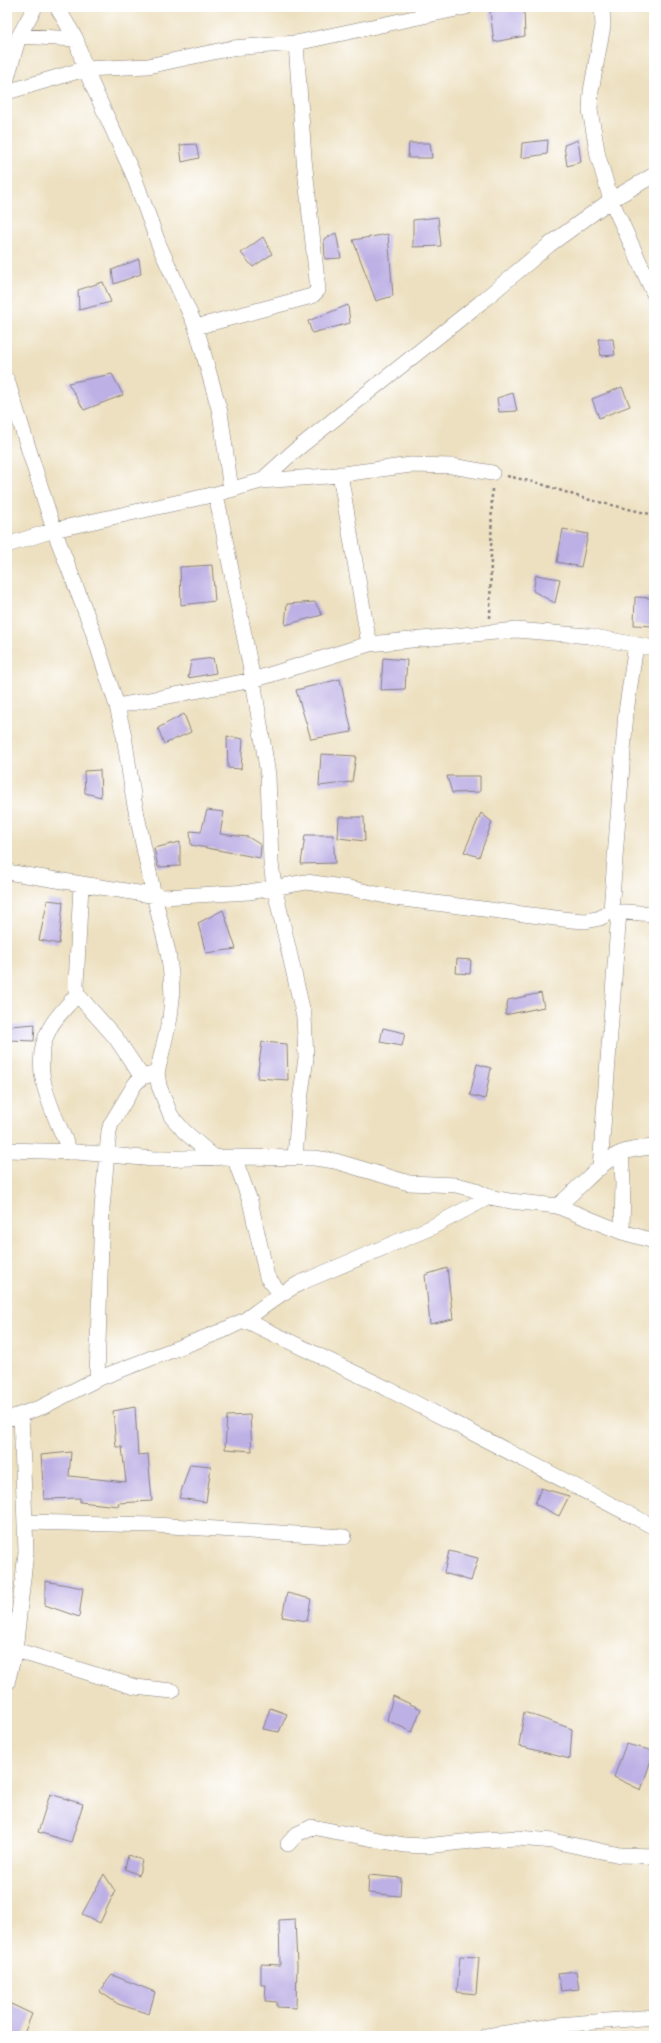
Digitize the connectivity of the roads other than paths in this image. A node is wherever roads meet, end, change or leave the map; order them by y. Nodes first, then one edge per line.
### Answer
1 (35, 7) edge
2 (57, 7) edge
3 (466, 7) edge
4 (602, 7) edge
5 (19, 36) junction
6 (76, 39) junction
7 (296, 43) junction
8 (85, 69) junction
9 (7, 78) edge
10 (7, 92) edge
11 (654, 175) edge
12 (611, 200) junction
13 (654, 294) edge
14 (196, 327) junction
15 (7, 380) edge
16 (492, 473) road end
17 (340, 474) junction
18 (261, 481) junction
19 (223, 492) junction
20 (54, 530) junction
21 (7, 545) edge
22 (369, 644) junction
23 (636, 645) junction
24 (654, 648) edge
25 (253, 680) junction
26 (117, 706) junction
27 (7, 872) edge
28 (81, 885) junction
29 (274, 886) junction
30 (154, 896) junction
31 (615, 911) junction
32 (654, 914) edge
33 (77, 994) junction
34 (157, 1073) junction
35 (142, 1077) junction
36 (654, 1147) edge
37 (7, 1150) edge
38 (70, 1152) junction
39 (620, 1153) junction
40 (107, 1155) junction
41 (234, 1157) junction
42 (295, 1157) junction
43 (215, 1158) junction
44 (600, 1168) junction
45 (489, 1196) junction
46 (557, 1206) junction
47 (622, 1232) junction
48 (654, 1241) edge
49 (281, 1294) junction
50 (245, 1320) junction
51 (97, 1379) junction
52 (21, 1415) junction
53 (7, 1420) edge
54 (25, 1522) junction
55 (654, 1527) edge
56 (344, 1537) dead end
57 (15, 1650) junction
58 (7, 1683) edge
59 (172, 1692) dead end
60 (288, 1844) dead end
61 (654, 1856) edge
62 (654, 2017) edge
63 (486, 2036) edge

1 - 5 street
2 - 6 street
3 - 7 street
4 - 12 street
5 - 6 street
5 - 9 street
6 - 8 street
7 - 8 street
7 - 14 street
8 - 10 street
8 - 14 street
11 - 12 street
12 - 13 street
12 - 18 street
14 - 19 street
15 - 20 street
16 - 17 street
17 - 18 street
17 - 22 street
18 - 19 street
19 - 20 street
19 - 25 street
20 - 21 street
20 - 26 street
22 - 23 street
22 - 25 street
23 - 24 street
23 - 31 street
25 - 26 street
25 - 29 street
26 - 30 street
27 - 28 street
28 - 30 street
28 - 33 street
29 - 30 street
29 - 31 street
29 - 42 street
30 - 34 street
31 - 32 street
31 - 44 street
33 - 35 street
33 - 38 street
34 - 35 street
34 - 43 street
35 - 40 street
36 - 39 street
37 - 38 street
38 - 40 street
39 - 44 street
39 - 47 street
40 - 43 street
40 - 51 street
41 - 42 street
41 - 43 street
41 - 49 street
42 - 45 street
44 - 46 street
45 - 46 street
45 - 49 street
46 - 47 street
47 - 48 street
49 - 50 street
50 - 51 street
50 - 55 street
51 - 52 street
52 - 53 street
52 - 54 street
54 - 56 street
54 - 57 street
57 - 58 street
57 - 59 street
60 - 61 street
62 - 63 street

